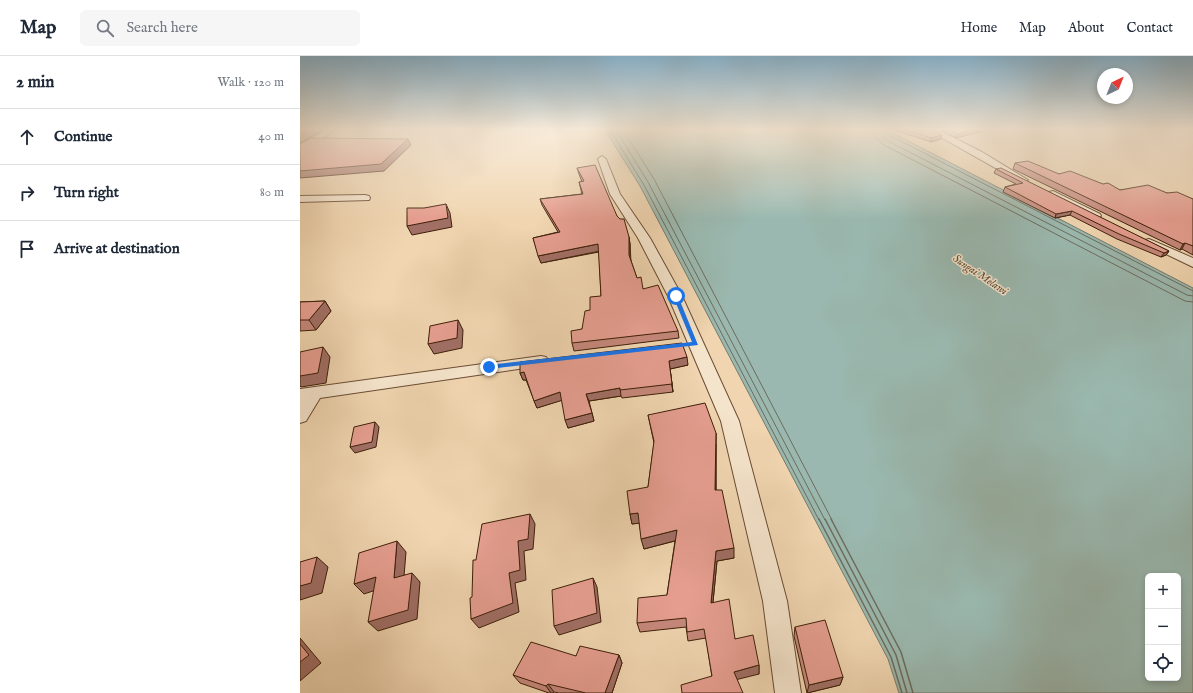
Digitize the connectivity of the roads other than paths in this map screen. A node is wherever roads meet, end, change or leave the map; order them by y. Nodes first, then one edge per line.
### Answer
1 (602, 159) dead end
2 (988, 160) edge
3 (300, 198) edge
4 (365, 198) dead end
5 (1108, 222) edge
6 (1142, 239) edge
7 (1193, 263) edge
8 (558, 359) edge
9 (308, 394) edge
10 (300, 417) edge
11 (788, 693) edge

1 - 11 street
2 - 5 street
3 - 4 street
6 - 7 street
8 - 9 street
9 - 10 street

